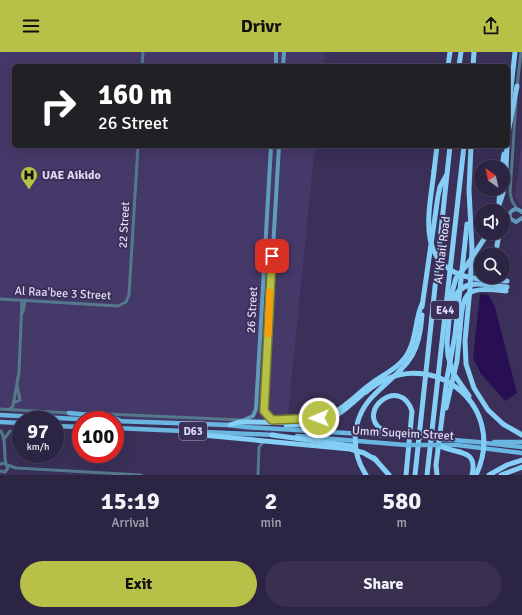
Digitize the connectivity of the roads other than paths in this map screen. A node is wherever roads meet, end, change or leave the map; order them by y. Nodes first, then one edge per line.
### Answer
1 (143, 52) edge
2 (276, 52) edge
3 (284, 52) edge
4 (446, 52) edge
5 (450, 52) edge
6 (461, 52) edge
7 (474, 52) edge
8 (515, 52) edge
9 (521, 52) edge
10 (142, 64) edge
11 (276, 64) edge
12 (283, 64) edge
13 (445, 64) edge
14 (448, 64) edge
15 (459, 64) edge
16 (473, 64) edge
17 (517, 86) junction
18 (510, 97) edge
19 (510, 123) edge
20 (138, 148) edge
21 (271, 148) edge
22 (278, 148) edge
23 (437, 148) edge
24 (450, 148) edge
25 (464, 148) edge
26 (471, 148) edge
27 (506, 148) edge
28 (505, 160) edge
29 (447, 176) junction
30 (517, 209) junction
31 (522, 212) edge
32 (470, 213) junction
33 (521, 220) edge
34 (483, 240) edge
35 (498, 240) edge
36 (497, 246) dead end
37 (266, 247) junction
38 (272, 256) junction
39 (507, 286) junction
40 (0, 299) edge
41 (24, 300) junction
42 (125, 303) joint
43 (422, 304) junction
44 (449, 321) junction
45 (260, 345) junction
46 (267, 352) junction
47 (17, 384) junction
48 (14, 401) junction
49 (473, 404) junction
50 (0, 409) edge
51 (8, 409) junction
52 (69, 413) junction
53 (72, 413) edge
54 (0, 416) edge
55 (72, 419) edge
56 (314, 419) junction
57 (244, 420) junction
58 (272, 420) junction
59 (124, 421) edge
60 (0, 422) edge
61 (12, 423) edge
62 (231, 425) junction
63 (124, 428) edge
64 (440, 430) junction
65 (1, 431) edge
66 (10, 431) dead end
67 (191, 431) junction
68 (272, 435) junction
69 (522, 435) edge
70 (405, 436) junction
71 (4, 438) junction
72 (251, 439) junction
73 (265, 440) junction
74 (490, 442) junction
75 (522, 442) edge
76 (439, 445) junction
77 (522, 447) edge
78 (258, 453) junction
79 (522, 453) edge
80 (4, 455) junction
81 (376, 460) junction
82 (522, 460) edge
83 (0, 464) edge
84 (522, 464) edge
85 (7, 465) junction
86 (522, 467) edge
87 (16, 468) junction
88 (0, 471) edge
89 (4, 473) edge
90 (141, 475) edge
91 (258, 475) edge
92 (366, 475) edge
93 (389, 475) edge
94 (406, 475) edge
95 (414, 475) edge
96 (427, 475) edge
97 (437, 475) edge
98 (472, 475) edge
99 (476, 475) edge
100 (489, 475) edge
101 (494, 475) edge
102 (501, 475) edge

1 - 10 street
2 - 11 main road
3 - 12 main road
4 - 13 highway
5 - 14 highway
6 - 15 highway
7 - 16 highway
8 - 18 highway
9 - 17 street
17 - 19 highway
17 - 30 street
20 - 42 street, 22 Street
21 - 37 main road, 26 Street
22 - 38 main road, 26 Street
23 - 39 highway, bridge
24 - 29 highway, Al Khail Road / E44
25 - 96 highway, Al Khail Road / E44
26 - 32 highway
27 - 28 highway
29 - 43 highway
29 - 95 highway, Al Khail Road / E44
30 - 31 main road
30 - 33 main road
32 - 64 highway
32 - 69 highway
34 - 44 highway, bridge
35 - 36 highway
37 - 38 main road
37 - 45 main road, 26 Street
38 - 46 main road, 26 Street
39 - 44 highway, bridge
39 - 64 highway, bridge
40 - 41 street, Al Raa'bee 3 Street
41 - 42 street, Al Raa'bee 3 Street
41 - 47 street
43 - 56 highway
43 - 92 highway, bridge
44 - 49 highway, bridge
45 - 46 main road
45 - 57 main road, 26 Street
46 - 58 main road, 26 Street
47 - 48 street
47 - 48 street
48 - 51 street
49 - 62 highway, bridge
49 - 99 highway, bridge
50 - 51 street
51 - 52 street
52 - 53 main road
52 - 57 street
54 - 55 main road
56 - 58 street
56 - 62 highway
57 - 58 street
59 - 62 main road, Umm Suqeim Street / D63
60 - 61 main road
62 - 70 main road, Umm Suqeim Street / D63
63 - 67 main road, Umm Suqeim Street / D63
64 - 97 highway
65 - 71 street
66 - 71 street
67 - 68 main road, Umm Suqeim Street / D63
67 - 72 highway
68 - 76 main road, Umm Suqeim Street / D63, bridge
68 - 81 highway
70 - 74 main road, Umm Suqeim Street / D63, bridge
70 - 94 highway
71 - 80 street
72 - 73 highway
72 - 78 street
73 - 78 street
73 - 81 highway
74 - 75 main road
74 - 77 main road, Umm Suqeim Street / D63
76 - 79 main road, Umm Suqeim Street / D63
76 - 98 highway
78 - 91 street
80 - 83 street
80 - 85 street
81 - 93 highway
82 - 100 highway
83 - 85 street
84 - 101 highway
85 - 87 street
85 - 89 street
86 - 102 highway
87 - 89 street
87 - 90 street
88 - 89 street

